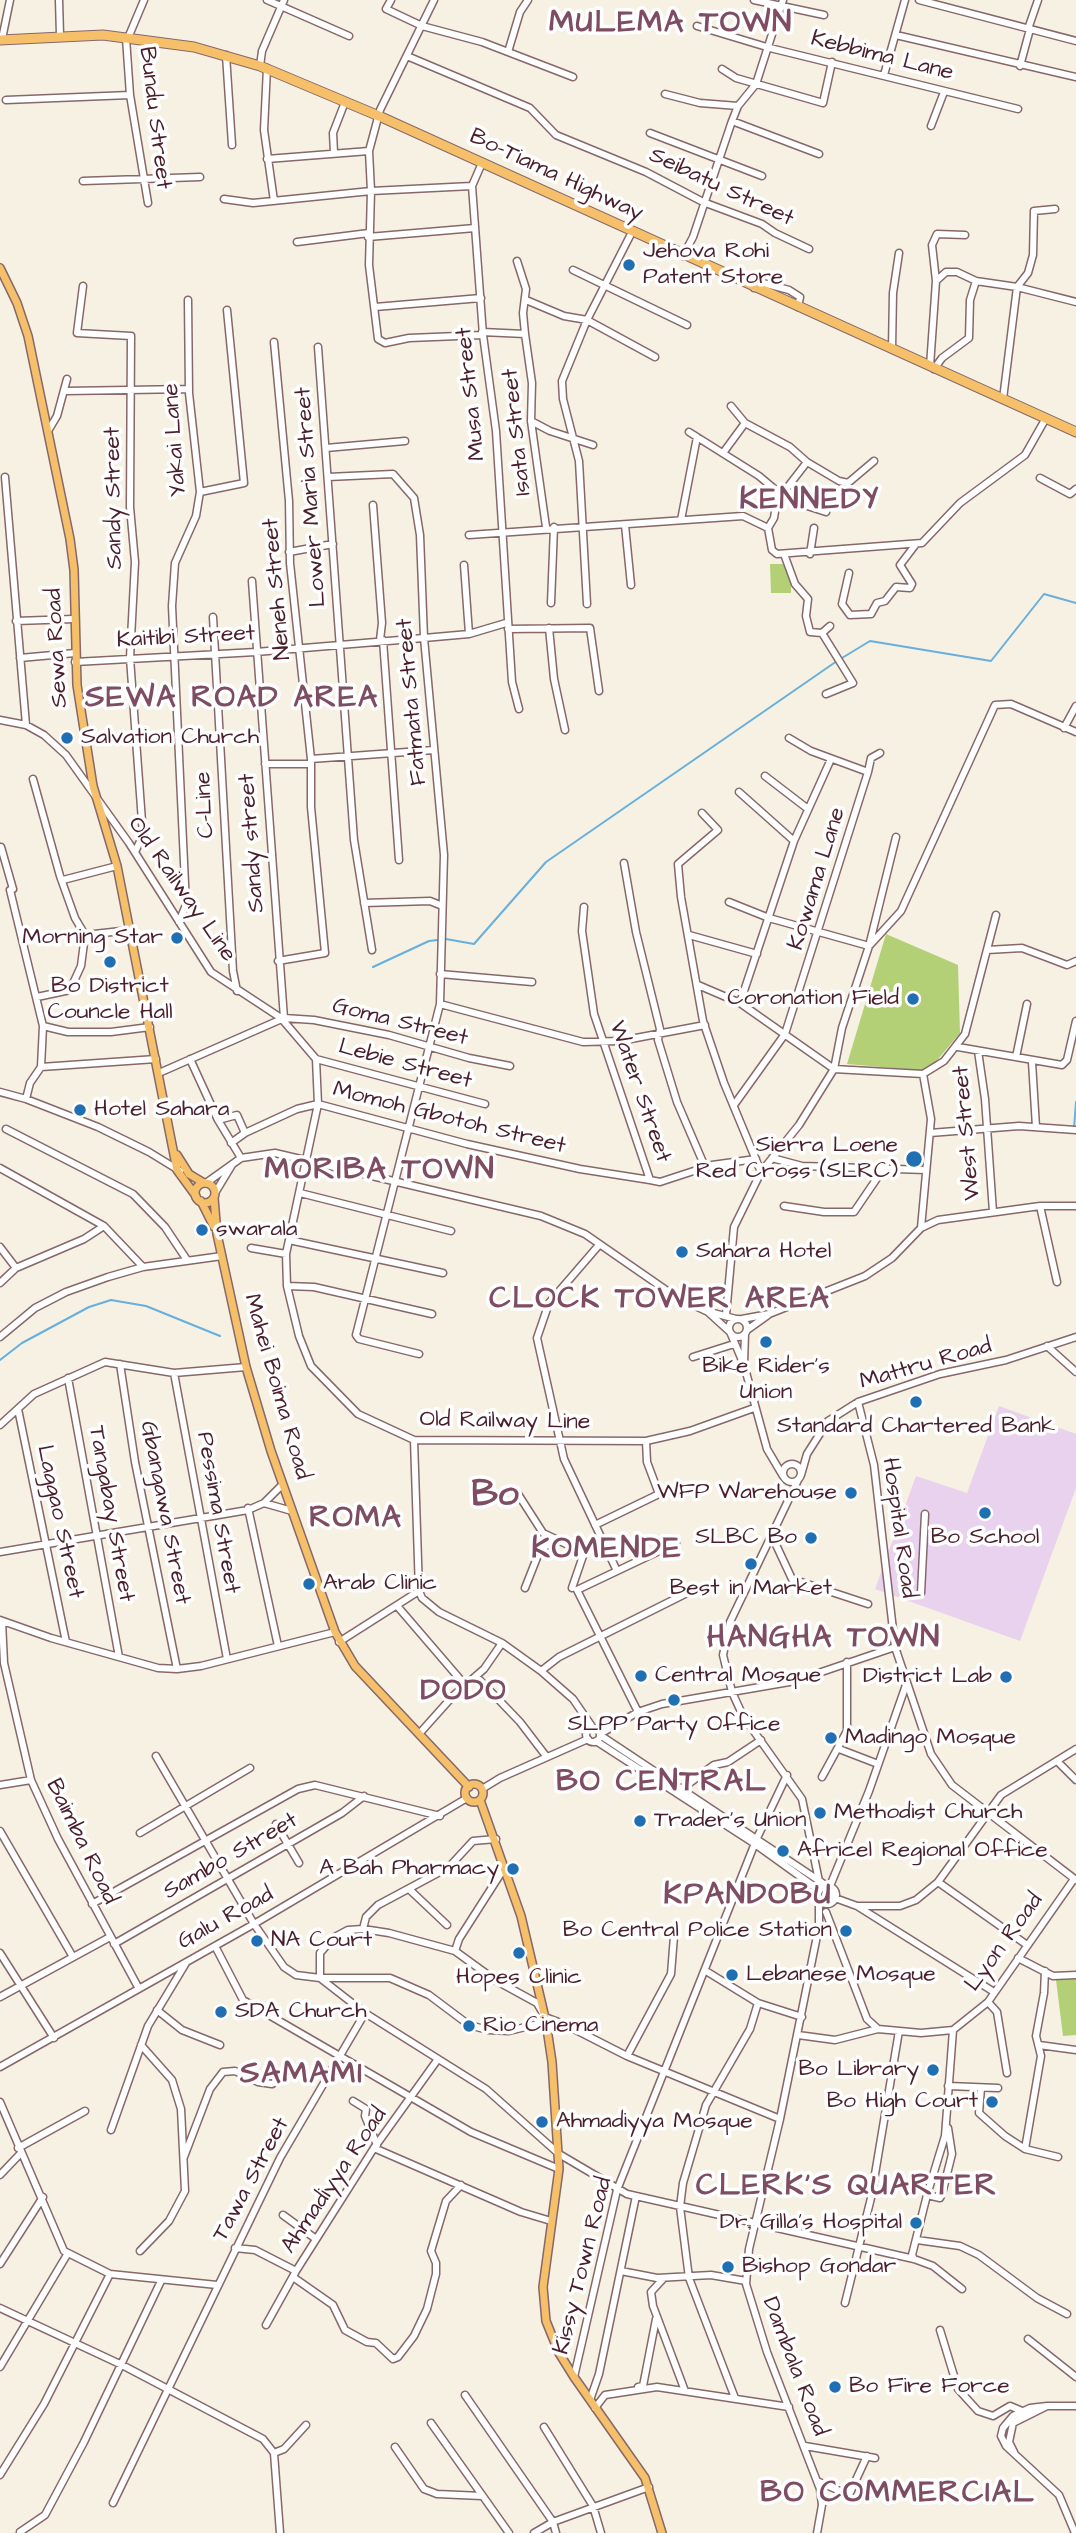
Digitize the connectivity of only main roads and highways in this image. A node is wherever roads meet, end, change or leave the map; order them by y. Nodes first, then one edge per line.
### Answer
1 (1, 39) edge
2 (0, 268) edge
3 (1076, 432) edge
4 (175, 1151) junction
5 (205, 1183) junction
6 (214, 1196) junction
7 (198, 1198) junction
8 (217, 1234) junction
9 (469, 1787) junction
10 (480, 1800) junction
11 (662, 2533) edge

1 - 3 highway, Bo-Tiama Highway
2 - 4 main road, Sewa Road
4 - 5 main road
4 - 7 main road
5 - 6 main road
5 - 7 main road
6 - 7 main road
6 - 8 main road
7 - 8 main road
8 - 9 main road, Mahei Boima Road
9 - 10 main road
9 - 10 main road
10 - 11 main road

